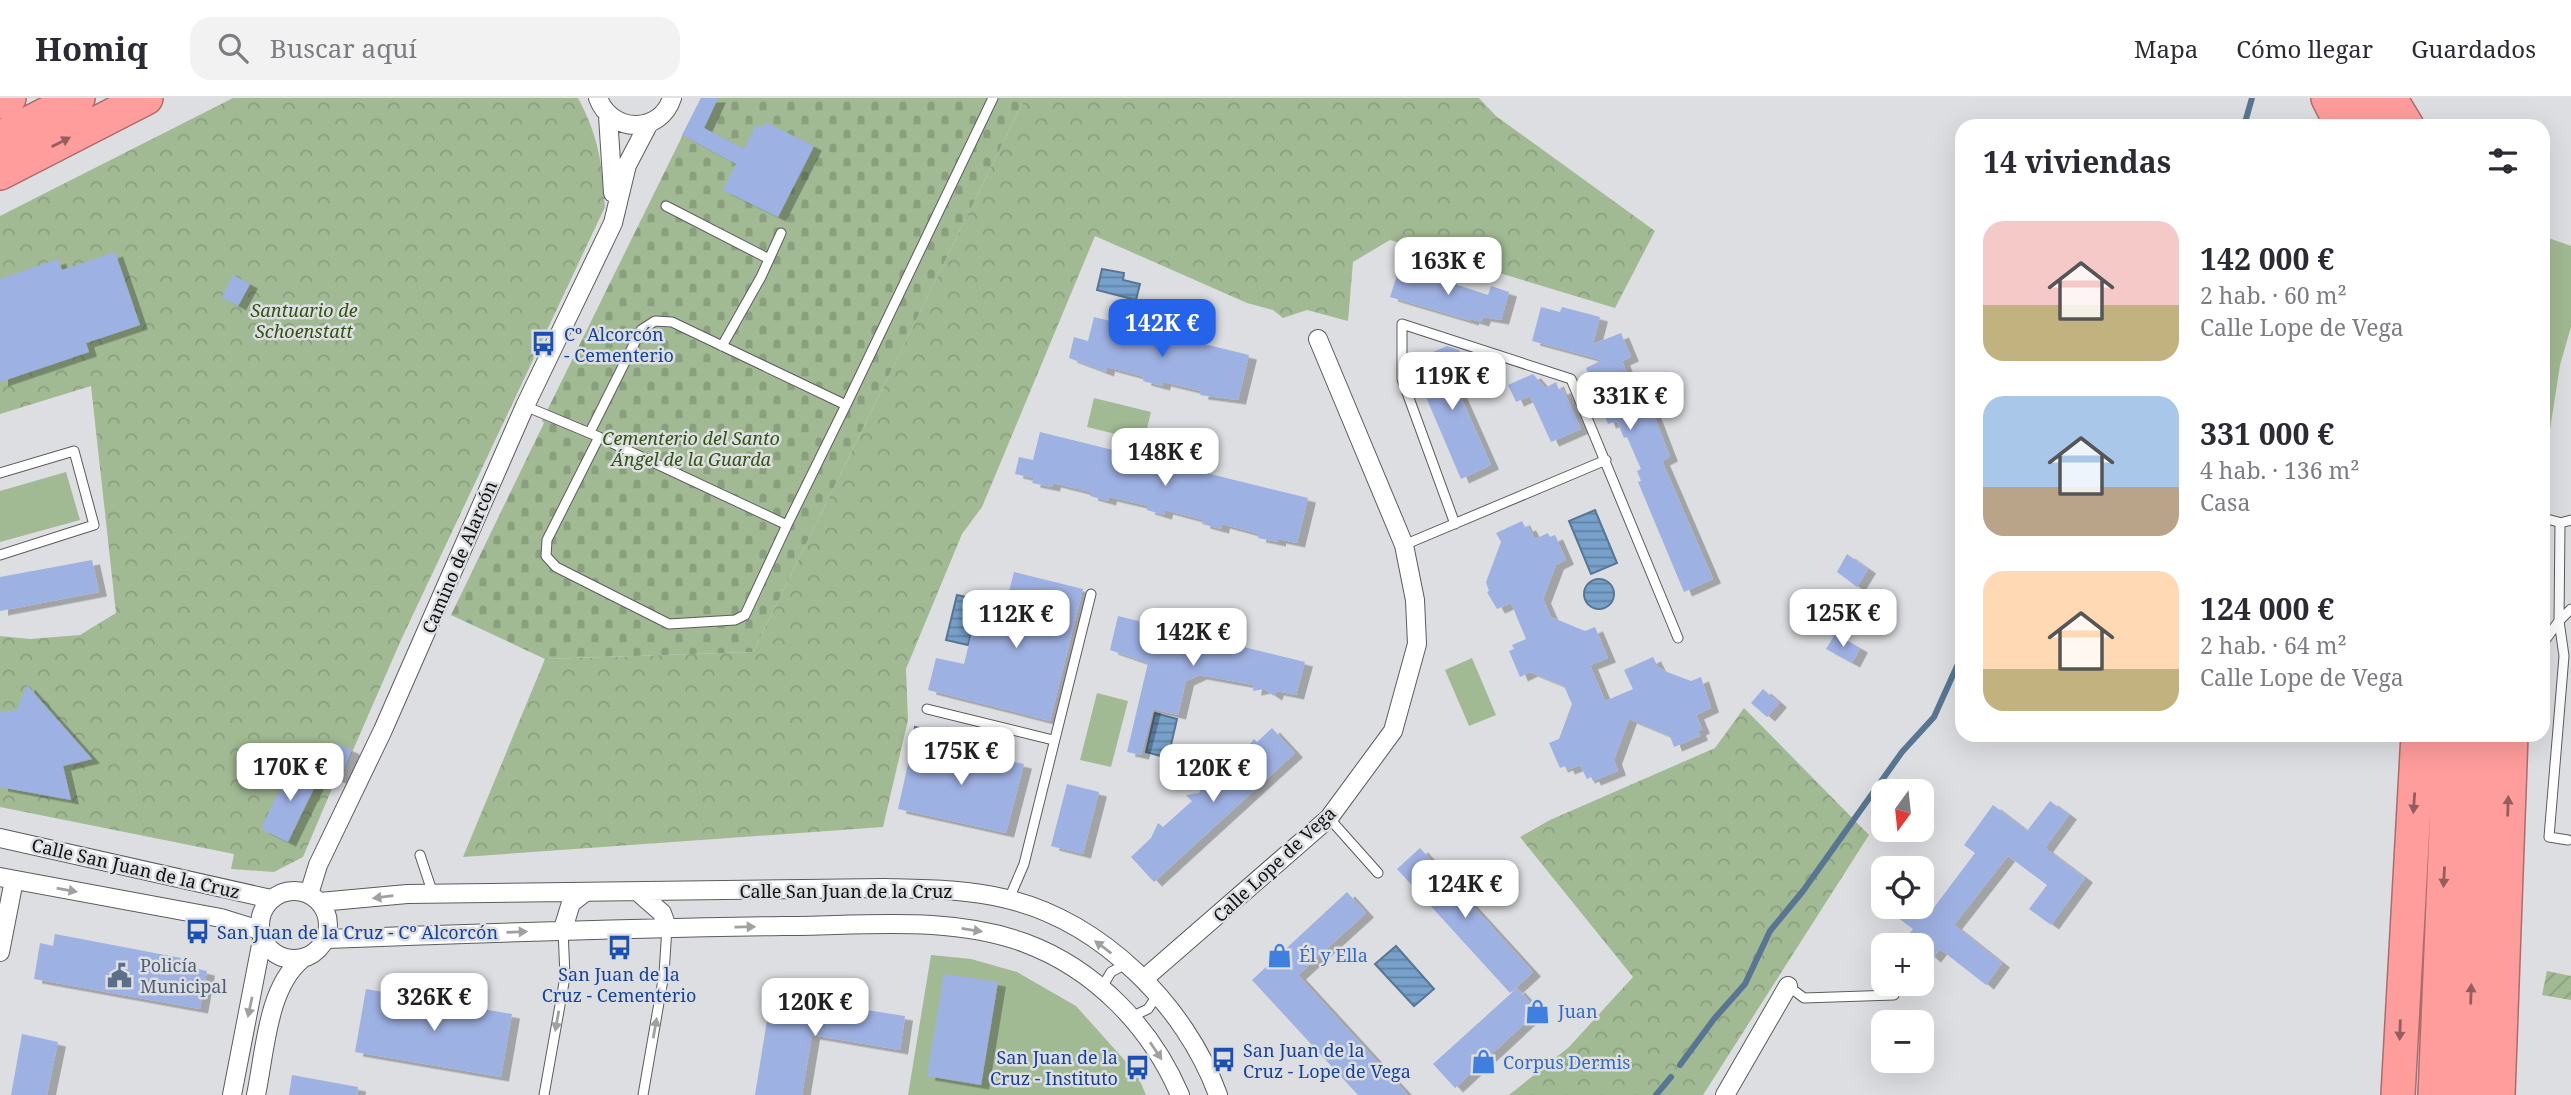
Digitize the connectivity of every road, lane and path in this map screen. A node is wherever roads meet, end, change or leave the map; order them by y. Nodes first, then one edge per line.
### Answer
1 (9, 98) edge
2 (78, 98) edge
3 (146, 98) edge
4 (598, 98) edge
5 (672, 98) edge
6 (993, 98) edge
7 (2328, 98) edge
8 (2356, 98) edge
9 (2390, 98) edge
10 (0, 102) edge
11 (608, 116) junction
12 (2338, 119) edge
13 (2367, 119) edge
14 (2403, 119) edge
15 (649, 123) junction
16 (0, 138) edge
17 (0, 173) edge
18 (666, 206) dead end
19 (613, 223) junction
20 (781, 233) dead end
21 (769, 259) junction
22 (1318, 339) dead end
23 (723, 346) junction
24 (846, 405) junction
25 (525, 406) junction
26 (594, 434) junction
27 (1606, 460) junction
28 (0, 473) edge
29 (2550, 520) edge
30 (2571, 522) edge
31 (2560, 523) junction
32 (1455, 524) junction
33 (787, 525) junction
34 (1404, 545) junction
35 (0, 555) edge
36 (1091, 594) dead end
37 (2571, 610) edge
38 (2559, 621) junction
39 (2550, 633) edge
40 (1678, 638) dead end
41 (2568, 656) edge
42 (927, 709) dead end
43 (1054, 740) junction
44 (2418, 742) edge
45 (2451, 742) edge
46 (2482, 742) edge
47 (2512, 743) edge
48 (1329, 818) junction
49 (0, 838) edge
50 (2568, 840) dead end
51 (420, 855) dead end
52 (1378, 873) dead end
53 (7, 879) edge
54 (638, 892) junction
55 (584, 893) junction
56 (433, 894) junction
57 (314, 898) junction
58 (1009, 899) junction
59 (271, 900) junction
60 (2504, 919) junction
61 (667, 927) junction
62 (562, 929) junction
63 (261, 935) junction
64 (327, 939) junction
65 (0, 952) edge
66 (301, 960) junction
67 (1126, 964) junction
68 (1145, 978) junction
69 (1788, 986) joint
70 (1101, 989) junction
71 (1158, 994) junction
72 (1871, 996) edge
73 (1131, 1017) junction
74 (232, 1095) edge
75 (256, 1095) edge
76 (544, 1095) edge
77 (643, 1095) edge
78 (1180, 1095) edge
79 (1218, 1095) edge
80 (1725, 1095) edge
81 (2398, 1095) edge
82 (2435, 1095) edge
83 (2467, 1095) edge
84 (2498, 1095) edge
85 (2510, 1095) edge

1 - 10 highway
2 - 16 highway
17 -> 3 highway
4 - 11 street
5 - 15 street, Camino de Alarcón
6 - 24 lane
7 - 12 highway
8 - 13 highway
9 - 14 highway
11 - 15 street
11 - 19 street, Camino de Alarcón
15 - 19 street, Camino de Alarcón
18 - 21 lane
19 - 25 street, Camino de Alarcón
20 - 21 lane
21 - 23 lane
22 - 34 street, Calle Lope de Vega
23 - 24 lane
23 - 26 lane
24 - 33 lane
25 - 26 lane
25 - 57 street, Camino de Alarcón
26 - 33 lane
26 - 33 lane
27 - 32 lane
27 - 32 lane
27 - 40 lane
28 - 35 lane
29 - 31 lane
30 - 31 lane
31 - 38 lane
32 - 34 lane
34 - 48 street, Calle Lope de Vega
36 - 43 lane
37 - 38 lane
38 - 39 lane
38 - 41 lane
41 - 50 lane
42 - 43 lane
43 - 58 lane
44 -> 81 highway
45 -> 82 highway
83 -> 46 highway
60 -> 47 highway
48 - 52 lane
48 - 68 street, Calle Lope de Vega
49 - 59 street, Calle San Juan de la Cruz
51 - 56 lane
53 -> 63 street, Calle San Juan de la Cruz
53 - 65 street
54 - 55 street, Calle San Juan de la Cruz
54 - 58 street, Calle San Juan de la Cruz
54 - 61 street
55 - 56 street, Calle San Juan de la Cruz
55 - 62 street
56 -> 57 street, Calle San Juan de la Cruz
57 - 59 street
57 - 64 street
67 -> 58 street, Calle San Juan de la Cruz
59 - 63 street
60 - 84 highway
60 - 85 highway
61 - 62 street, Calle San Juan de la Cruz
61 -> 70 street, Calle San Juan de la Cruz
77 -> 61 lane
64 -> 62 street, Calle San Juan de la Cruz
62 -> 76 lane
63 - 66 street
63 -> 74 street
64 - 66 street
66 - 75 street
67 - 68 street, Calle San Juan de la Cruz
67 - 70 lane
68 - 71 street, Calle San Juan de la Cruz
69 - 72 lane
69 - 80 street
70 - 73 street, Calle San Juan de la Cruz
71 - 73 lane
71 - 79 street, Calle San Juan de la Cruz
73 -> 78 street, Calle San Juan de la Cruz

